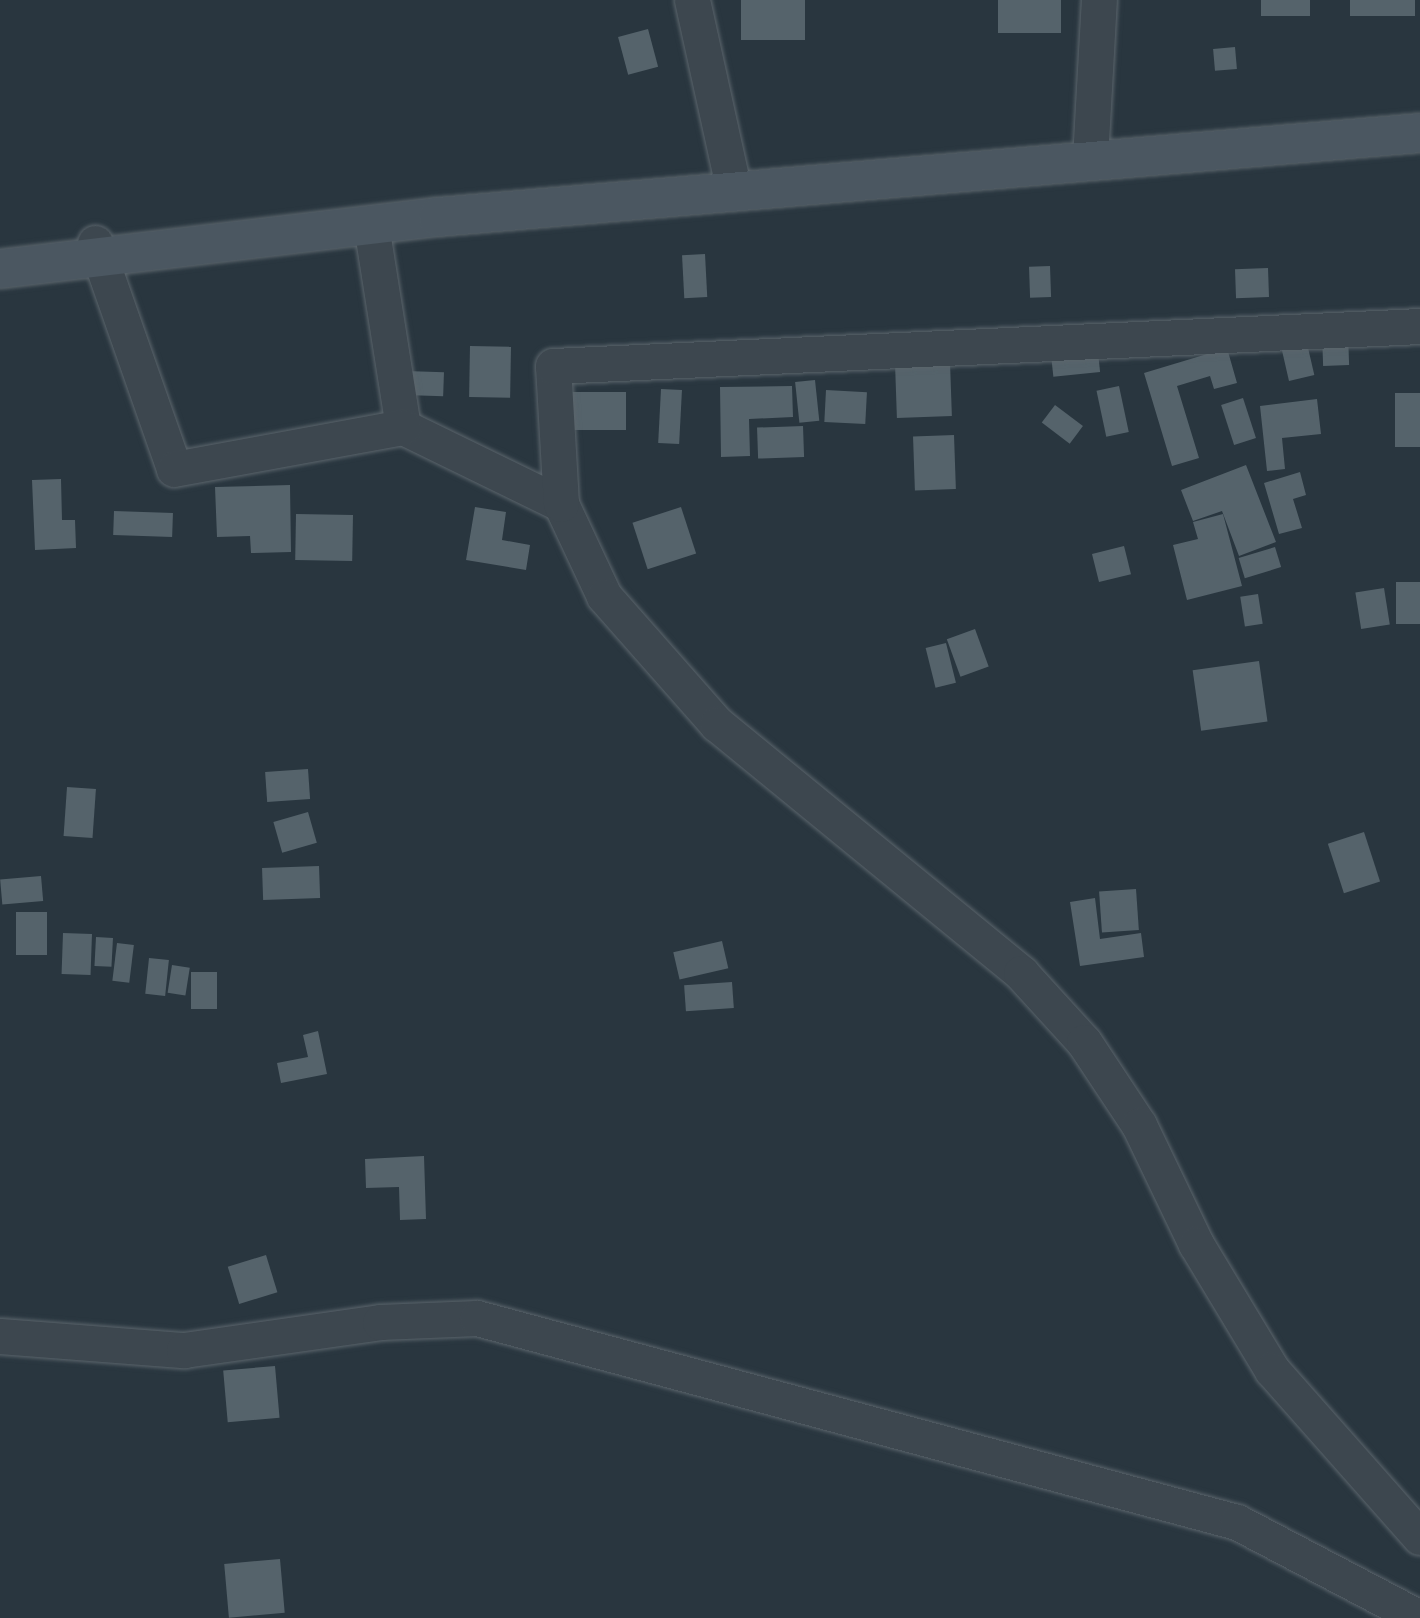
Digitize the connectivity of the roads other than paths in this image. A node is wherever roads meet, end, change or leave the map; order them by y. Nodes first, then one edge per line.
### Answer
1 (692, 0) edge
2 (1099, 0) edge
3 (1420, 133) edge
4 (1090, 159) junction
5 (734, 191) junction
6 (371, 225) junction
7 (97, 250) junction
8 (0, 269) edge
9 (1420, 326) edge
10 (403, 427) junction
11 (561, 504) junction
12 (0, 1336) edge
13 (1420, 1537) edge
14 (1420, 1618) edge

1 - 5 street
2 - 4 street
3 - 4 main road
4 - 5 main road
5 - 6 main road
6 - 7 main road
6 - 10 street
7 - 8 main road
7 - 10 street
9 - 11 street
10 - 11 street
11 - 13 street
12 - 14 street

